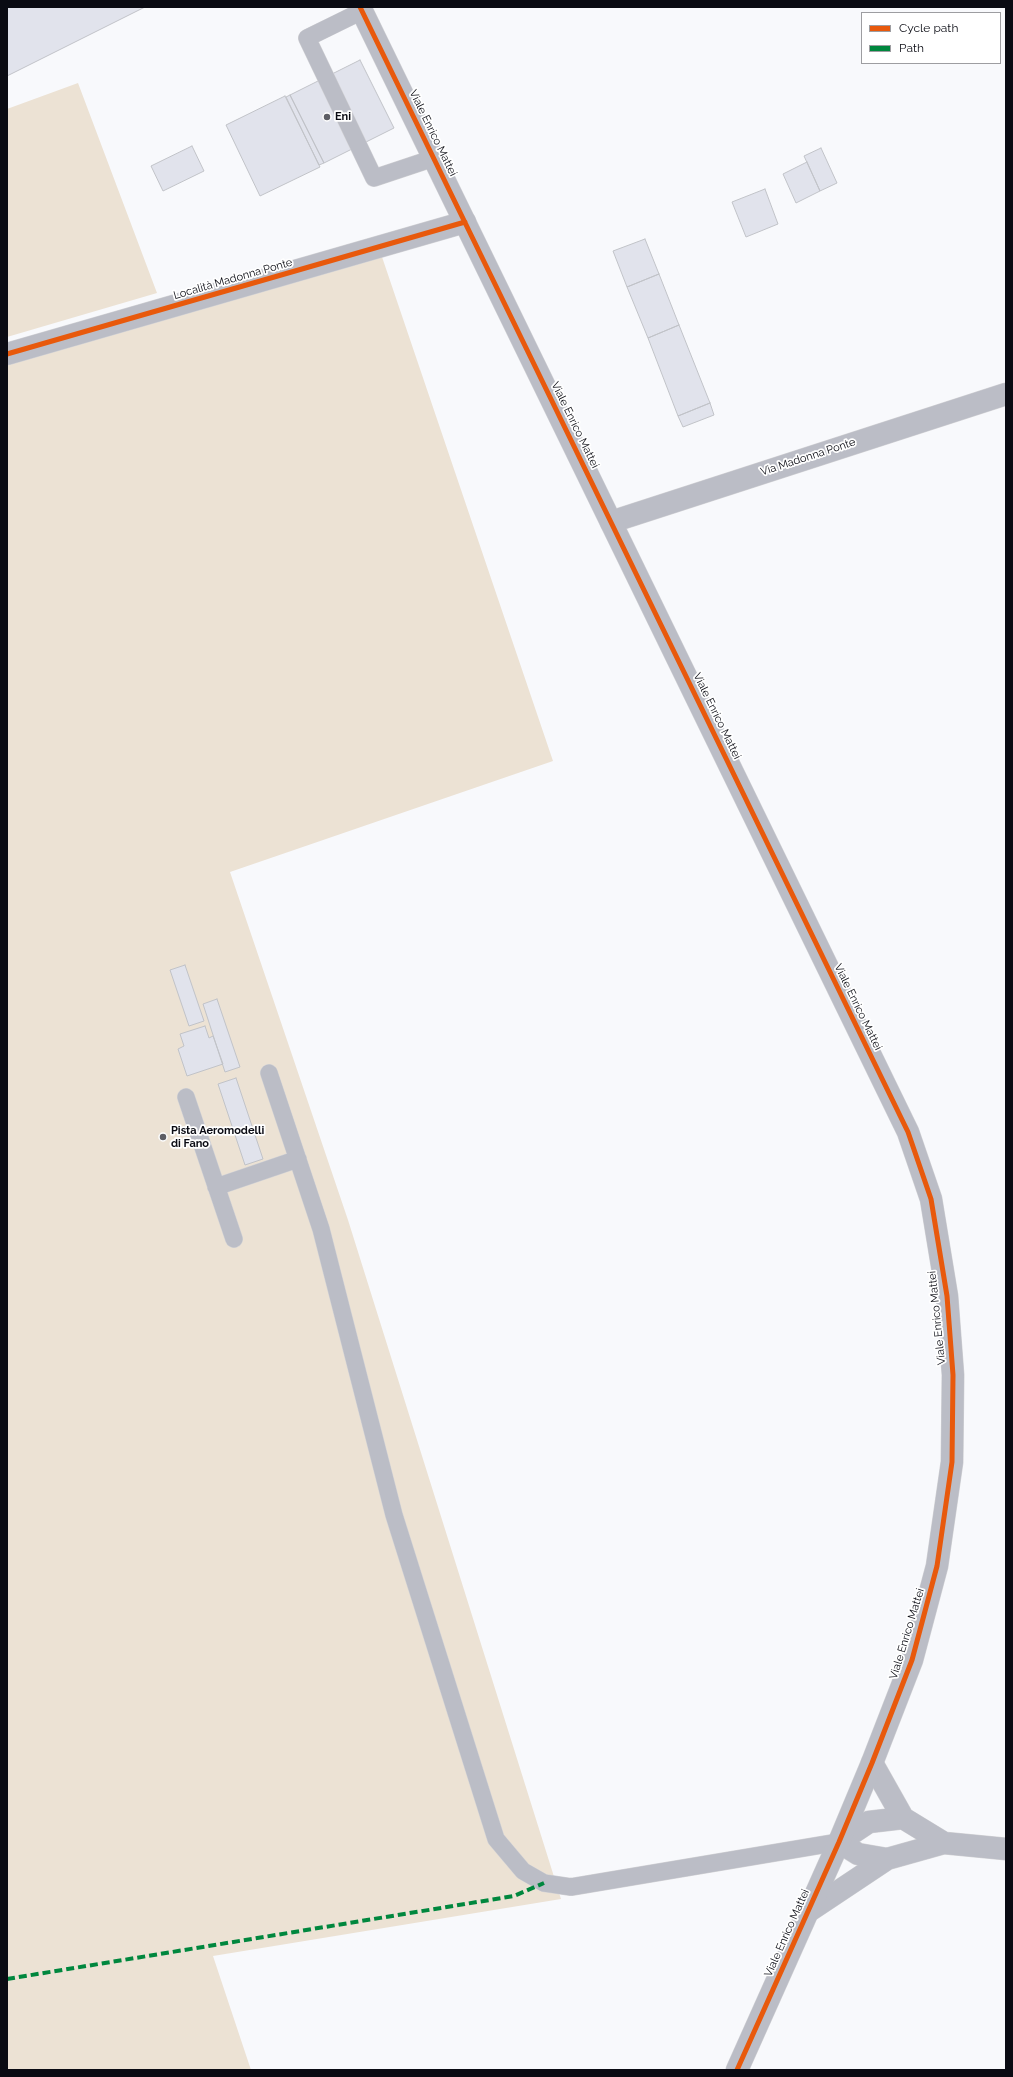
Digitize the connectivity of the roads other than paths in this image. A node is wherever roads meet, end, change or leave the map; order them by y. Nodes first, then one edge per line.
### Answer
1 (361, 9) edge
2 (434, 158) junction
3 (465, 222) junction
4 (7, 354) edge
5 (1006, 394) edge
6 (611, 522) junction
7 (269, 1073) dead end
8 (186, 1097) dead end
9 (298, 1159) junction
10 (216, 1187) junction
11 (234, 1239) dead end
12 (872, 1763) junction
13 (903, 1818) junction
14 (839, 1842) junction
15 (944, 1842) junction
16 (1006, 1849) edge
17 (887, 1859) junction
18 (809, 1911) junction
19 (737, 2070) edge

1 - 2 street, Viale Enrico Mattei
1 - 2 lane
2 - 3 street, Viale Enrico Mattei
3 - 4 street, Località Madonna Ponte
3 - 6 street, Viale Enrico Mattei
5 - 6 street, Via Madonna Ponte
6 - 12 street, Viale Enrico Mattei
7 - 9 lane
8 - 10 lane
9 - 10 lane
9 - 14 lane
10 - 11 lane
12 - 13 street
12 - 14 street, Viale Enrico Mattei
13 - 14 street
13 - 15 street
14 - 17 street
14 - 18 street, Viale Enrico Mattei
15 - 16 street
15 - 17 street
17 - 18 street
18 - 19 street, Viale Enrico Mattei

